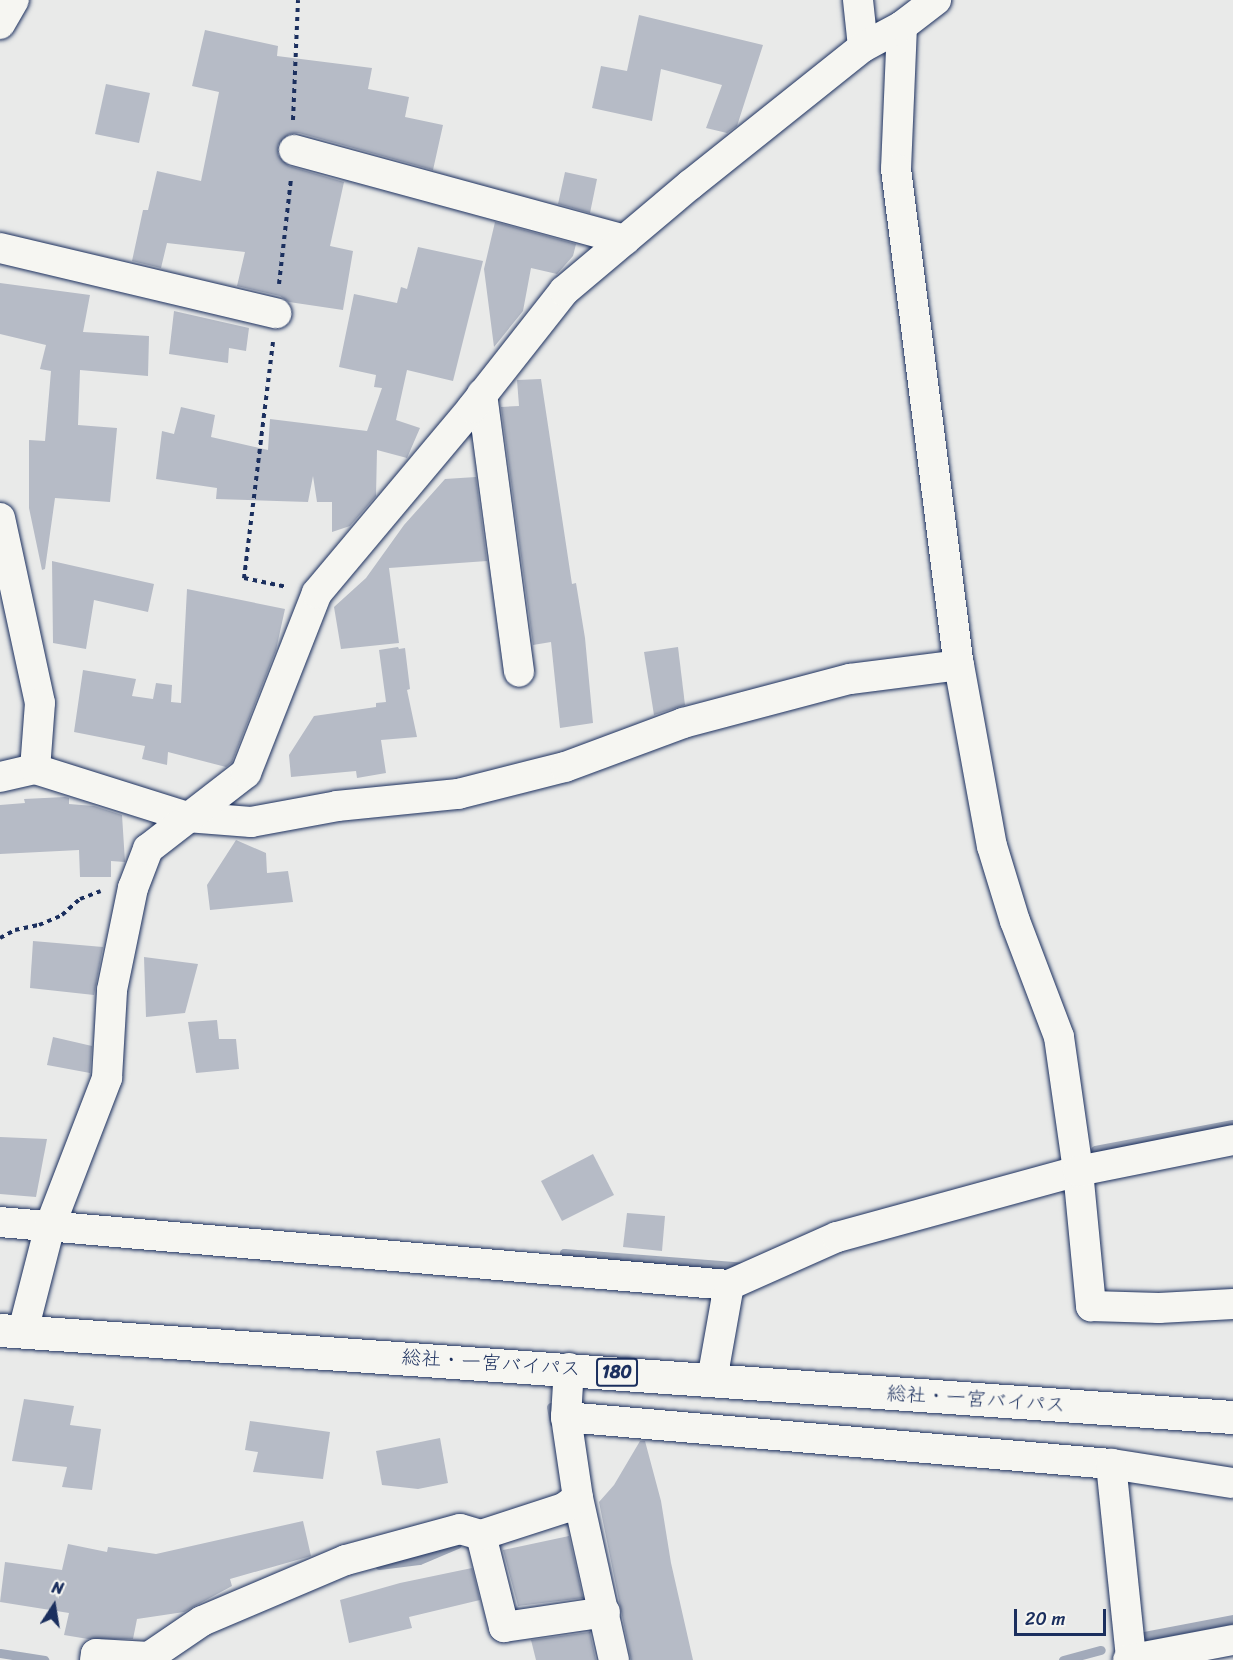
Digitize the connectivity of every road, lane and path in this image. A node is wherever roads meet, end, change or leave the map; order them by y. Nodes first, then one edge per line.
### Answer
1 (14, 0) edge
2 (858, 0) edge
3 (936, 0) edge
4 (0, 24) edge
5 (902, 26) junction
6 (863, 47) junction
7 (294, 150) dead end
8 (625, 240) junction
9 (0, 248) edge
10 (276, 313) joint
11 (482, 394) junction
12 (0, 518) edge
13 (317, 593) junction
14 (959, 665) junction
15 (519, 672) dead end
16 (35, 769) junction
17 (0, 777) edge
18 (187, 817) junction
19 (133, 888) junction
20 (0, 938) edge
21 (1233, 1140) edge
22 (1078, 1171) junction
23 (0, 1222) edge
24 (50, 1226) junction
25 (729, 1285) junction
26 (1233, 1304) edge
27 (11, 1331) edge
28 (569, 1368) junction
29 (712, 1380) junction
30 (566, 1417) junction
31 (1233, 1417) edge
32 (1111, 1464) junction
33 (1233, 1483) edge
34 (578, 1498) junction
35 (477, 1534) junction
36 (605, 1612) junction
37 (1233, 1640) edge
38 (95, 1660) edge
39 (614, 1660) edge
40 (1129, 1660) edge

1 - 4 street
2 - 6 street
3 - 5 street
5 - 6 street
5 - 14 street
6 - 8 street
7 - 8 street
8 - 11 street
9 - 10 street
10 - 13 path
11 - 13 street
11 - 15 street
12 - 16 street
13 - 18 street
14 - 18 street
14 - 22 street
16 - 17 street
16 - 18 street
18 - 19 street
19 - 20 path
19 - 24 street
21 - 22 street
22 - 25 street
22 - 26 street
23 - 24 street
24 - 25 street
24 - 27 street
25 - 29 street
27 - 28 highway, 総社・一宮バイパス / 180
28 - 29 highway, 総社・一宮バイパス / 180
28 - 30 street
29 - 31 highway, 総社・一宮バイパス / 180
30 - 32 street
30 - 34 street
32 - 33 street
32 - 40 street
34 - 35 street
34 - 36 street
35 - 36 street
35 - 38 street
36 - 39 street
37 - 40 street

